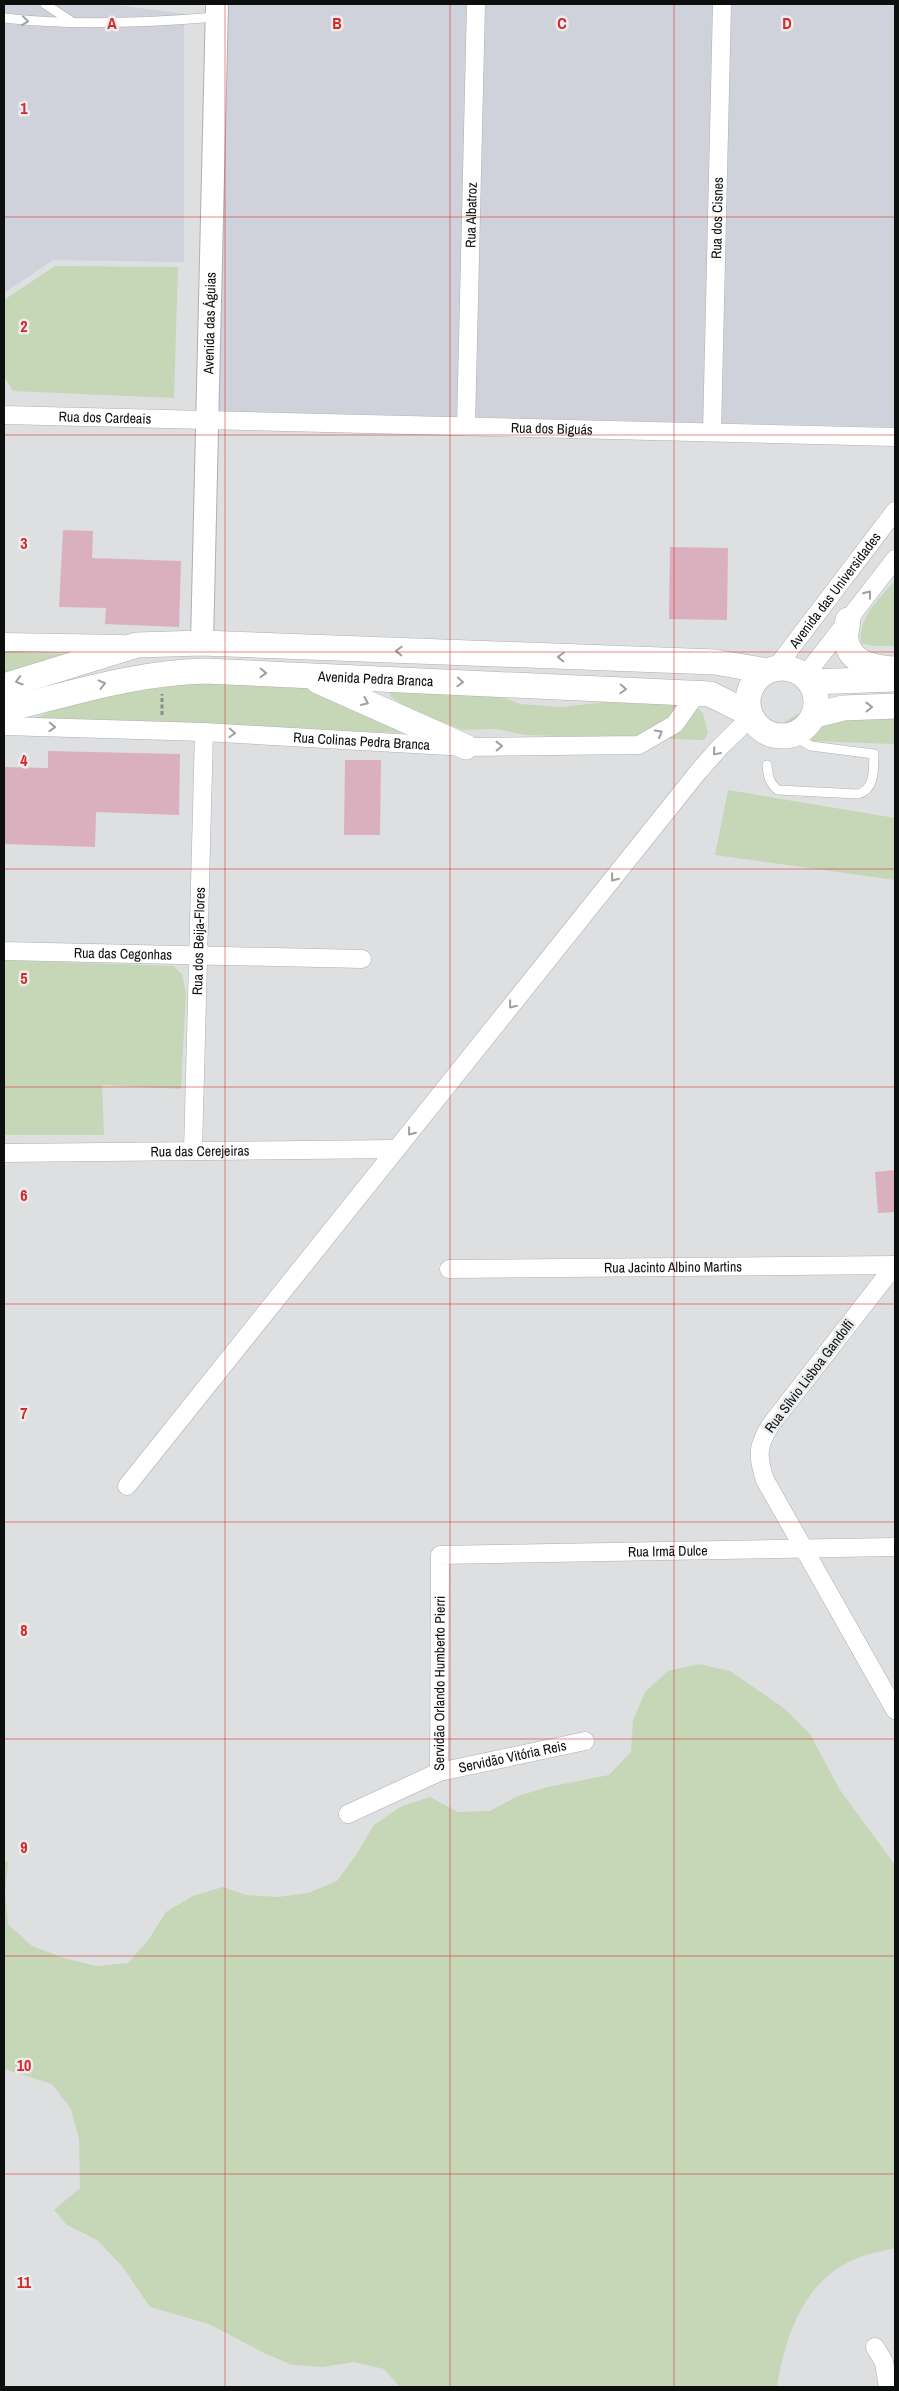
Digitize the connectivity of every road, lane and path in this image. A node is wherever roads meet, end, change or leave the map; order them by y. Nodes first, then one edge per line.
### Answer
1 (45, 4) edge
2 (476, 4) edge
3 (722, 4) edge
4 (217, 10) edge
5 (4, 18) edge
6 (72, 22) junction
7 (45, 23) junction
8 (4, 415) edge
9 (207, 419) junction
10 (466, 426) junction
11 (712, 432) junction
12 (895, 437) edge
13 (895, 511) edge
14 (895, 559) edge
15 (848, 620) junction
16 (4, 642) edge
17 (202, 643) junction
18 (137, 645) junction
19 (771, 670) junction
20 (895, 670) edge
21 (304, 675) junction
22 (895, 679) edge
23 (807, 680) junction
24 (4, 686) edge
25 (697, 693) junction
26 (895, 706) edge
27 (4, 710) edge
28 (749, 715) junction
29 (815, 715) junction
30 (4, 726) edge
31 (204, 732) junction
32 (792, 735) junction
33 (466, 747) junction
34 (767, 766) dead end
35 (4, 952) edge
36 (199, 956) junction
37 (362, 959) dead end
38 (397, 1148) junction
39 (193, 1151) junction
40 (4, 1153) edge
41 (895, 1265) edge
42 (450, 1269) dead end
43 (127, 1486) dead end
44 (895, 1547) edge
45 (804, 1548) junction
46 (440, 1555) joint
47 (895, 1710) edge
48 (585, 1740) dead end
49 (439, 1772) junction
50 (348, 1814) dead end
51 (875, 2346) dead end
52 (888, 2387) edge

1 - 6 lane
1 - 7 lane
2 - 10 street, Rua Albatroz
3 - 11 street, Rua dos Cisnes
4 - 6 lane
4 - 9 street, Avenida das Águias
5 -> 7 lane
6 - 7 lane
8 - 9 street, Rua dos Cardeais
9 - 10 street, Rua dos Biguás
9 - 17 street, Avenida das Águias
10 - 11 street, Rua dos Biguás
11 - 12 street, Rua dos Biguás
13 - 19 street, Avenida das Universidades
15 -> 14 street, Avenida das Universidades
15 - 20 main road
15 - 23 street, Avenida das Universidades
16 - 18 street, Avenida Pedra Branca
17 - 18 main road, Avenida Pedra Branca
19 -> 17 main road, Avenida Pedra Branca
18 -> 24 main road, Avenida Pedra Branca
19 - 23 main road
19 - 28 main road
21 -> 25 main road, Avenida Pedra Branca
27 -> 21 main road, Avenida Pedra Branca
21 -> 33 main road
22 - 23 main road
23 - 29 main road
25 - 28 main road, Avenida Pedra Branca
33 -> 25 street, Rua Colinas Pedra Branca
29 -> 26 main road
28 - 32 main road
28 -> 38 street
29 - 32 main road
30 -> 31 street, Rua Colinas Pedra Branca
31 -> 33 street, Rua Colinas Pedra Branca
31 - 36 street, Rua dos Beija-Flores
32 - 34 lane
35 - 36 street, Rua das Cegonhas
36 - 37 street, Rua das Cegonhas
36 - 39 street, Rua dos Beija-Flores
38 - 39 street, Rua das Cerejeiras
38 - 43 street
39 - 40 street, Rua das Cerejeiras
41 - 42 street, Rua Jacinto Albino Martins
41 - 45 street, Rua Sílvio Lisboa Gandolfi
44 - 45 street, Rua Irmã Dulce
45 - 46 street, Rua Irmã Dulce
45 - 47 street, Rua Sílvio Lisboa Gandolfi
46 - 49 street, Servidão Orlando Humberto Pierri
48 - 49 street, Servidão Vitória Reis
49 - 50 street, Servidão Orlando Humberto Pierri
51 - 52 street

